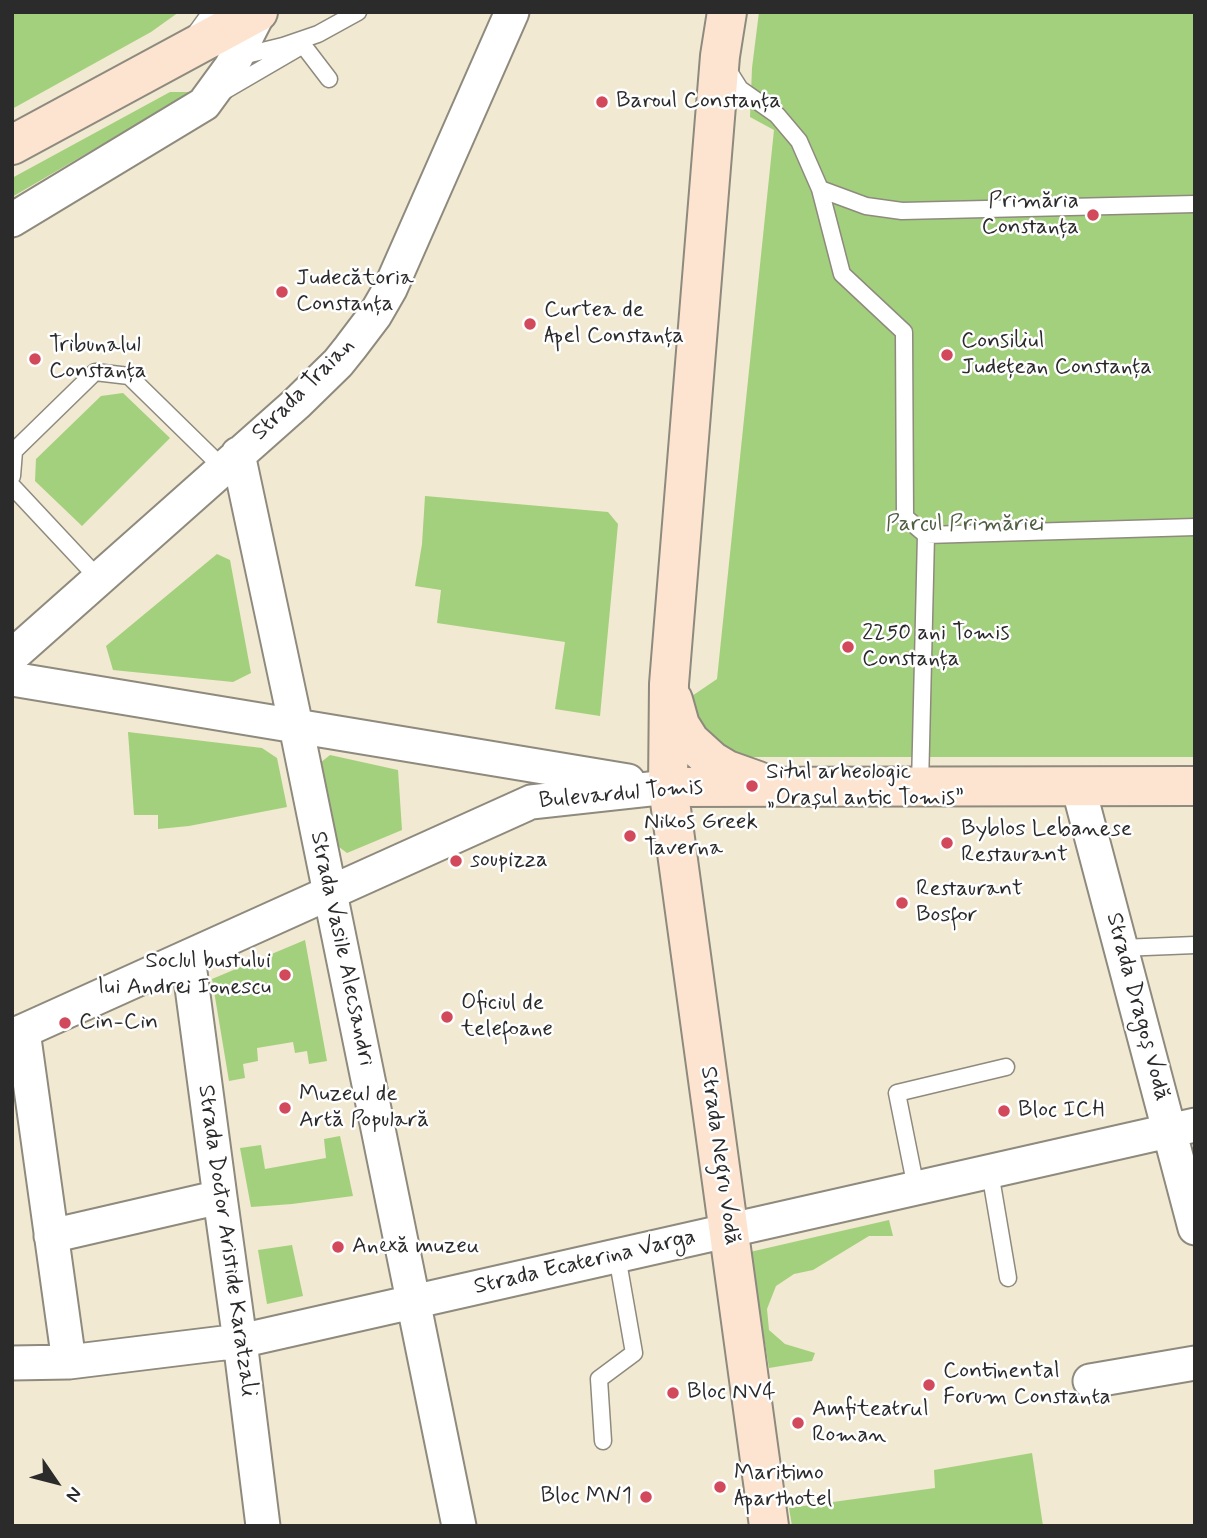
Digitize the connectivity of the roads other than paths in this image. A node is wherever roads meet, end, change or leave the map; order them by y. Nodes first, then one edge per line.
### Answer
1 (211, 12) edge
2 (258, 12) edge
3 (358, 12) edge
4 (512, 12) edge
5 (713, 12) edge
6 (727, 12) edge
7 (213, 54) junction
8 (720, 56) junction
9 (329, 79) dead end
10 (204, 104) junction
11 (12, 145) edge
12 (820, 189) junction
13 (1195, 204) edge
14 (12, 220) edge
15 (230, 461) junction
16 (13, 467) edge
17 (12, 476) edge
18 (12, 486) edge
19 (1195, 527) edge
20 (926, 535) junction
21 (99, 579) junction
22 (12, 656) edge
23 (12, 680) edge
24 (669, 684) junction
25 (296, 726) junction
26 (920, 786) junction
27 (1078, 786) junction
28 (1195, 786) edge
29 (668, 787) junction
30 (779, 787) junction
31 (329, 894) junction
32 (1195, 945) edge
33 (1121, 948) junction
34 (188, 957) junction
35 (18, 1033) edge
36 (1006, 1067) dead end
37 (1182, 1128) edge
38 (990, 1172) junction
39 (916, 1188) junction
40 (219, 1197) junction
41 (1195, 1228) edge
42 (729, 1231) junction
43 (51, 1236) junction
44 (617, 1256) junction
45 (1008, 1278) dead end
46 (413, 1302) junction
47 (240, 1341) junction
48 (69, 1362) junction
49 (12, 1363) edge
50 (1195, 1363) edge
51 (1090, 1381) dead end
52 (603, 1441) dead end
53 (263, 1526) edge
54 (459, 1526) edge
55 (769, 1526) edge

1 - 7 lane
2 - 7 street
2 - 7 street
3 - 7 lane
4 - 15 street, Strada Traian
5 - 8 street
6 - 8 street
7 - 10 street
7 - 11 street
8 - 12 lane
8 - 24 street
9 - 10 lane
10 - 14 street
12 - 13 lane
12 - 20 lane
15 - 16 lane
15 - 21 street, Strada Traian
15 - 25 street, Strada Vasile Alecsandri
16 - 17 lane
18 - 21 lane
19 - 20 lane
20 - 26 lane
21 - 22 street, Strada Traian
23 - 25 street
24 - 29 street
24 - 30 street
25 - 29 street
25 - 31 street, Strada Vasile Alecsandri
26 - 27 street, Bulevardul Tomis
26 - 30 street, Bulevardul Tomis
27 - 28 street, Bulevardul Tomis
27 - 33 street, Strada Dragoș Vodă
29 - 30 street, Bulevardul Tomis
29 - 31 street, Bulevardul Tomis
29 - 42 street, Strada Negru Vodă
31 - 34 street, Bulevardul Tomis
31 - 46 street, Strada Vasile Alecsandri
32 - 33 lane
33 - 37 street, Strada Dragoș Vodă
34 - 35 street, Bulevardul Tomis
34 - 40 street, Strada Doctor Aristide Karatzali
35 - 43 street
36 - 39 lane
37 - 38 street, Strada Ecaterina Varga
37 - 41 street, Strada Dragoș Vodă
38 - 39 street, Strada Ecaterina Varga
38 - 45 lane
39 - 42 street, Strada Ecaterina Varga
40 - 43 street
40 - 47 street, Strada Doctor Aristide Karatzali
42 - 44 street, Strada Ecaterina Varga
42 - 55 street, Strada Negru Vodă
43 - 48 street
44 - 46 street, Strada Ecaterina Varga
44 - 52 lane
46 - 47 street, Strada Ecaterina Varga
46 - 54 street, Strada Vasile Alecsandri
47 - 48 street, Strada Ecaterina Varga
47 - 53 street, Strada Doctor Aristide Karatzali
48 - 49 street, Strada Ecaterina Varga
50 - 51 street

